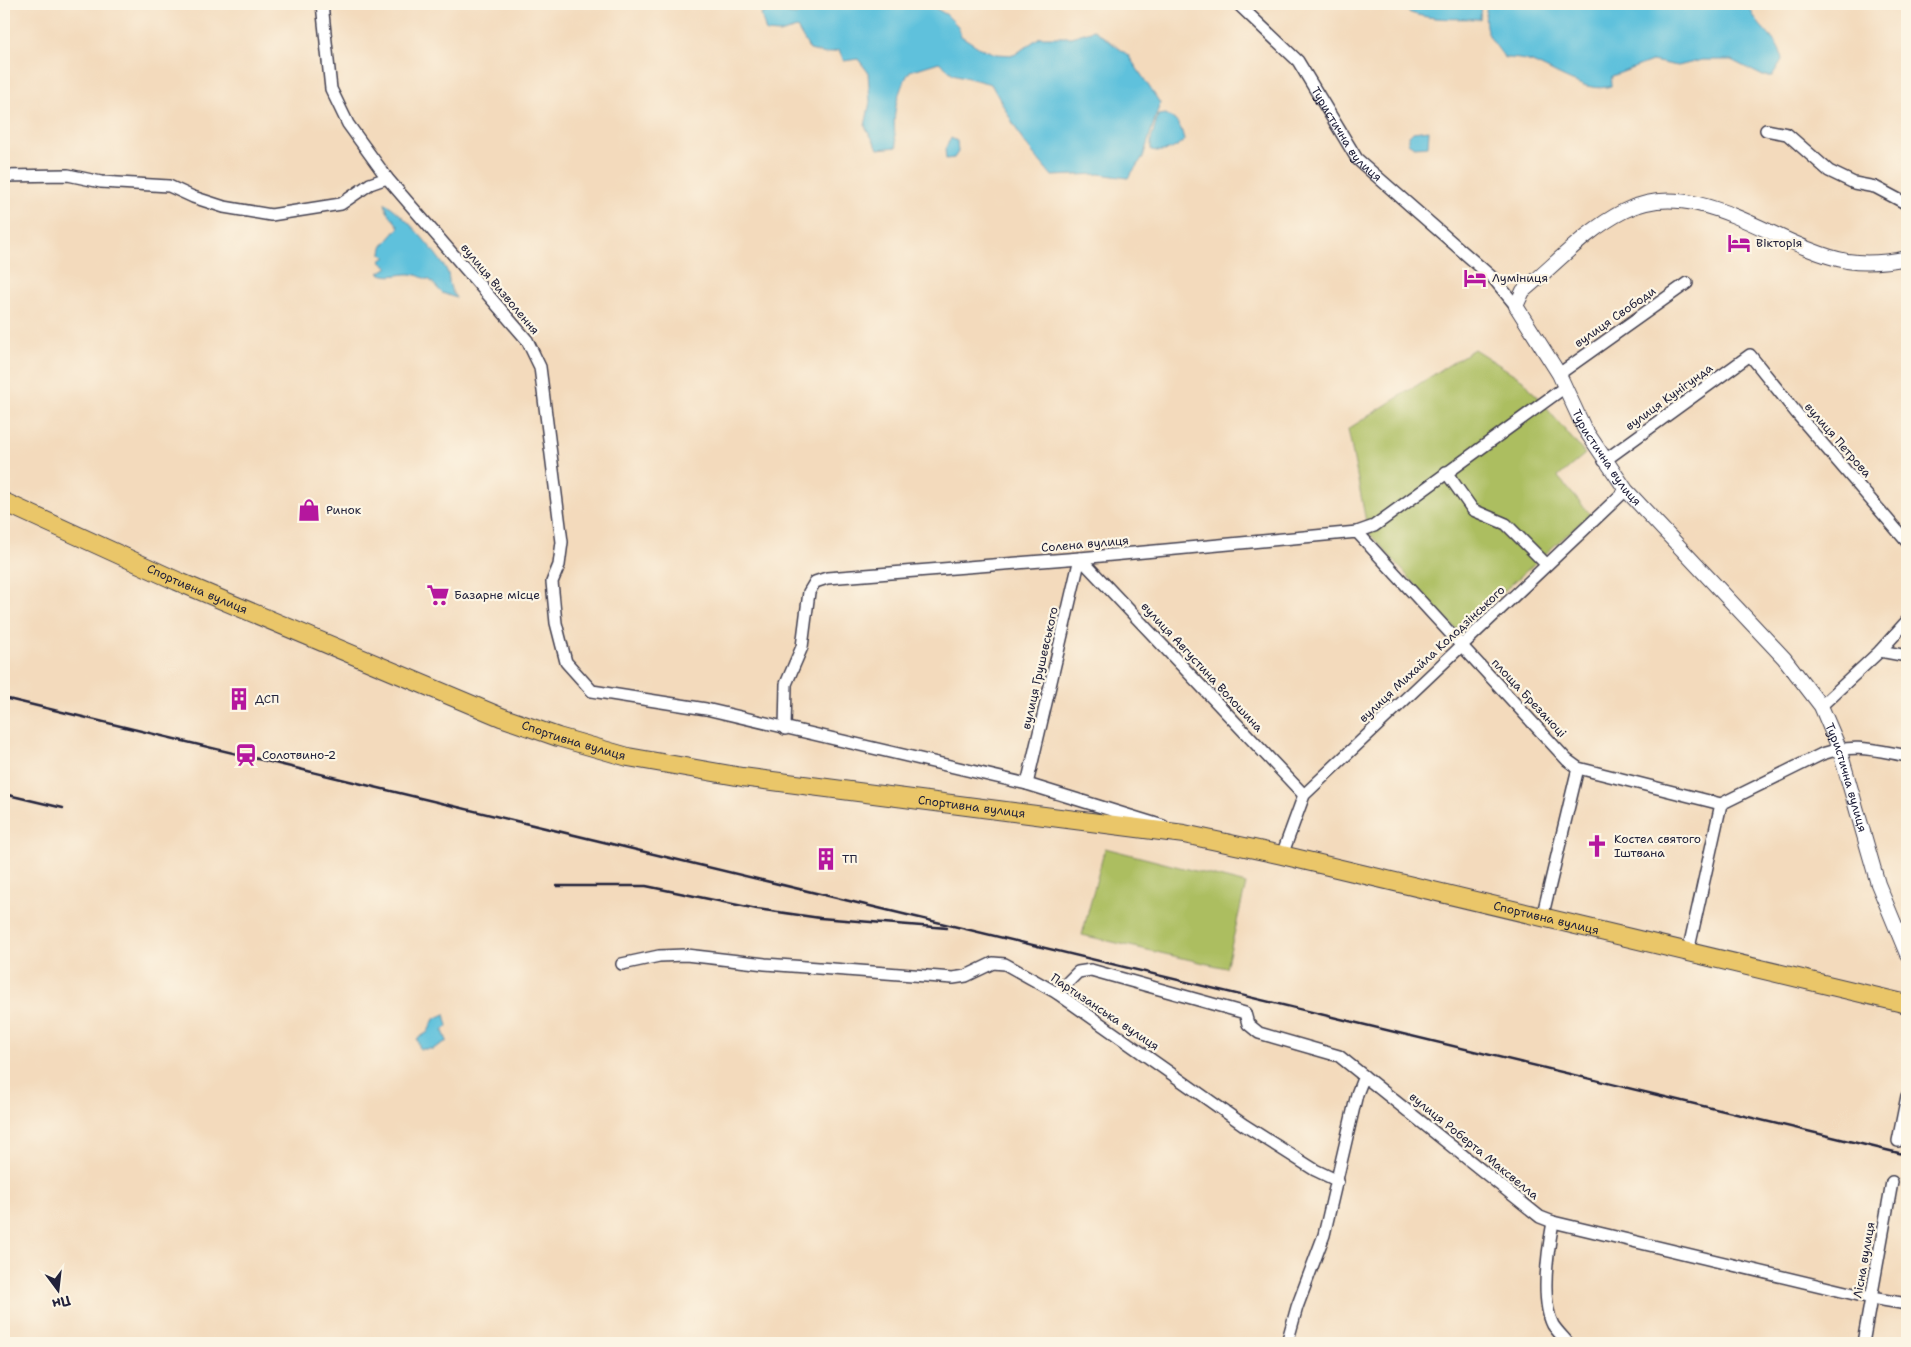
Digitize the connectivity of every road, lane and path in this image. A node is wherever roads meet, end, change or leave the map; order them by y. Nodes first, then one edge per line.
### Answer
1 (322, 4) edge
2 (1238, 4) edge
3 (1766, 130) dead end
4 (4, 176) edge
5 (387, 178) junction
6 (1907, 204) edge
7 (1907, 258) edge
8 (1687, 283) dead end
9 (1516, 306) junction
10 (1750, 354) joint
11 (1559, 374) junction
12 (1565, 387) junction
13 (1604, 461) junction
14 (1446, 472) junction
15 (1626, 490) junction
16 (4, 502) edge
17 (1357, 532) junction
18 (1907, 542) edge
19 (1080, 558) junction
20 (1546, 564) junction
21 (1907, 622) edge
22 (1461, 644) junction
23 (1880, 651) junction
24 (1907, 656) edge
25 (581, 679) joint
26 (1821, 706) junction
27 (785, 729) junction
28 (1839, 748) junction
29 (1907, 756) edge
30 (1578, 768) junction
31 (1027, 784) junction
32 (1304, 795) junction
33 (1721, 804) junction
34 (1184, 834) junction
35 (1282, 855) junction
36 (1542, 918) junction
37 (1688, 952) junction
38 (1907, 954) edge
39 (622, 964) dead end
40 (1057, 993) junction
41 (1907, 1004) edge
42 (1364, 1076) junction
43 (1907, 1096) edge
44 (1898, 1141) dead end
45 (1338, 1181) junction
46 (1892, 1182) dead end
47 (1553, 1222) junction
48 (1872, 1298) junction
49 (1907, 1304) edge
50 (1287, 1343) edge
51 (1568, 1343) edge
52 (1864, 1343) edge

1 - 5 street, вулиця Визволення
2 - 9 street, Туристична вулиця
3 - 6 street
4 - 5 street
5 - 25 street, вулиця Визволення
7 - 9 street
8 - 11 street, вулиця Свободи
9 - 11 street, Туристична вулиця
10 - 13 street, вулиця Кунігунда
10 - 18 street, вулиця Петрова
11 - 12 street, Туристична вулиця
12 - 13 street, Туристична вулиця
12 - 14 street, Солена вулиця
13 - 15 street, Туристична вулиця
14 - 17 street, Солена вулиця
14 - 20 street
15 - 20 street, вулиця Михайла Колодзінського
15 - 26 street, Туристична вулиця
16 - 34 main road, Спортивна вулиця
17 - 19 street, Солена вулиця
17 - 22 street
19 - 27 street, Солена вулиця
19 - 31 street, вулиця Грушевського
19 - 32 street, вулиця Августина Волошина
20 - 22 street, вулиця Михайла Колодзінського
21 - 23 street
22 - 30 street, площа Брезаноці
22 - 32 street, вулиця Михайла Колодзінського
23 - 24 street
23 - 26 street
25 - 27 street, Спортивна вулиця
26 - 28 street, Туристична вулиця
27 - 31 street, Спортивна вулиця
28 - 29 street
28 - 33 street
28 - 38 street, Туристична вулиця
30 - 33 street, площа Брезаноці
30 - 36 street
31 - 34 street, Спортивна вулиця
32 - 35 street, вулиця Михайла Колодзінського
33 - 37 street
34 - 35 main road, Спортивна вулиця
35 - 36 main road, Спортивна вулиця
36 - 37 main road, Спортивна вулиця
37 - 41 main road, Спортивна вулиця
39 - 40 street, Партизанська вулиця
40 - 42 street, вулиця Роберта Максвелла
40 - 45 street, Партизанська вулиця
42 - 45 street
42 - 47 street, вулиця Роберта Максвелла
43 - 44 street
45 - 50 street
46 - 48 street, Лісна вулиця
47 - 48 street, вулиця Роберта Максвелла
47 - 51 street
48 - 49 street, вулиця Роберта Максвелла
48 - 52 street, Лісна вулиця

